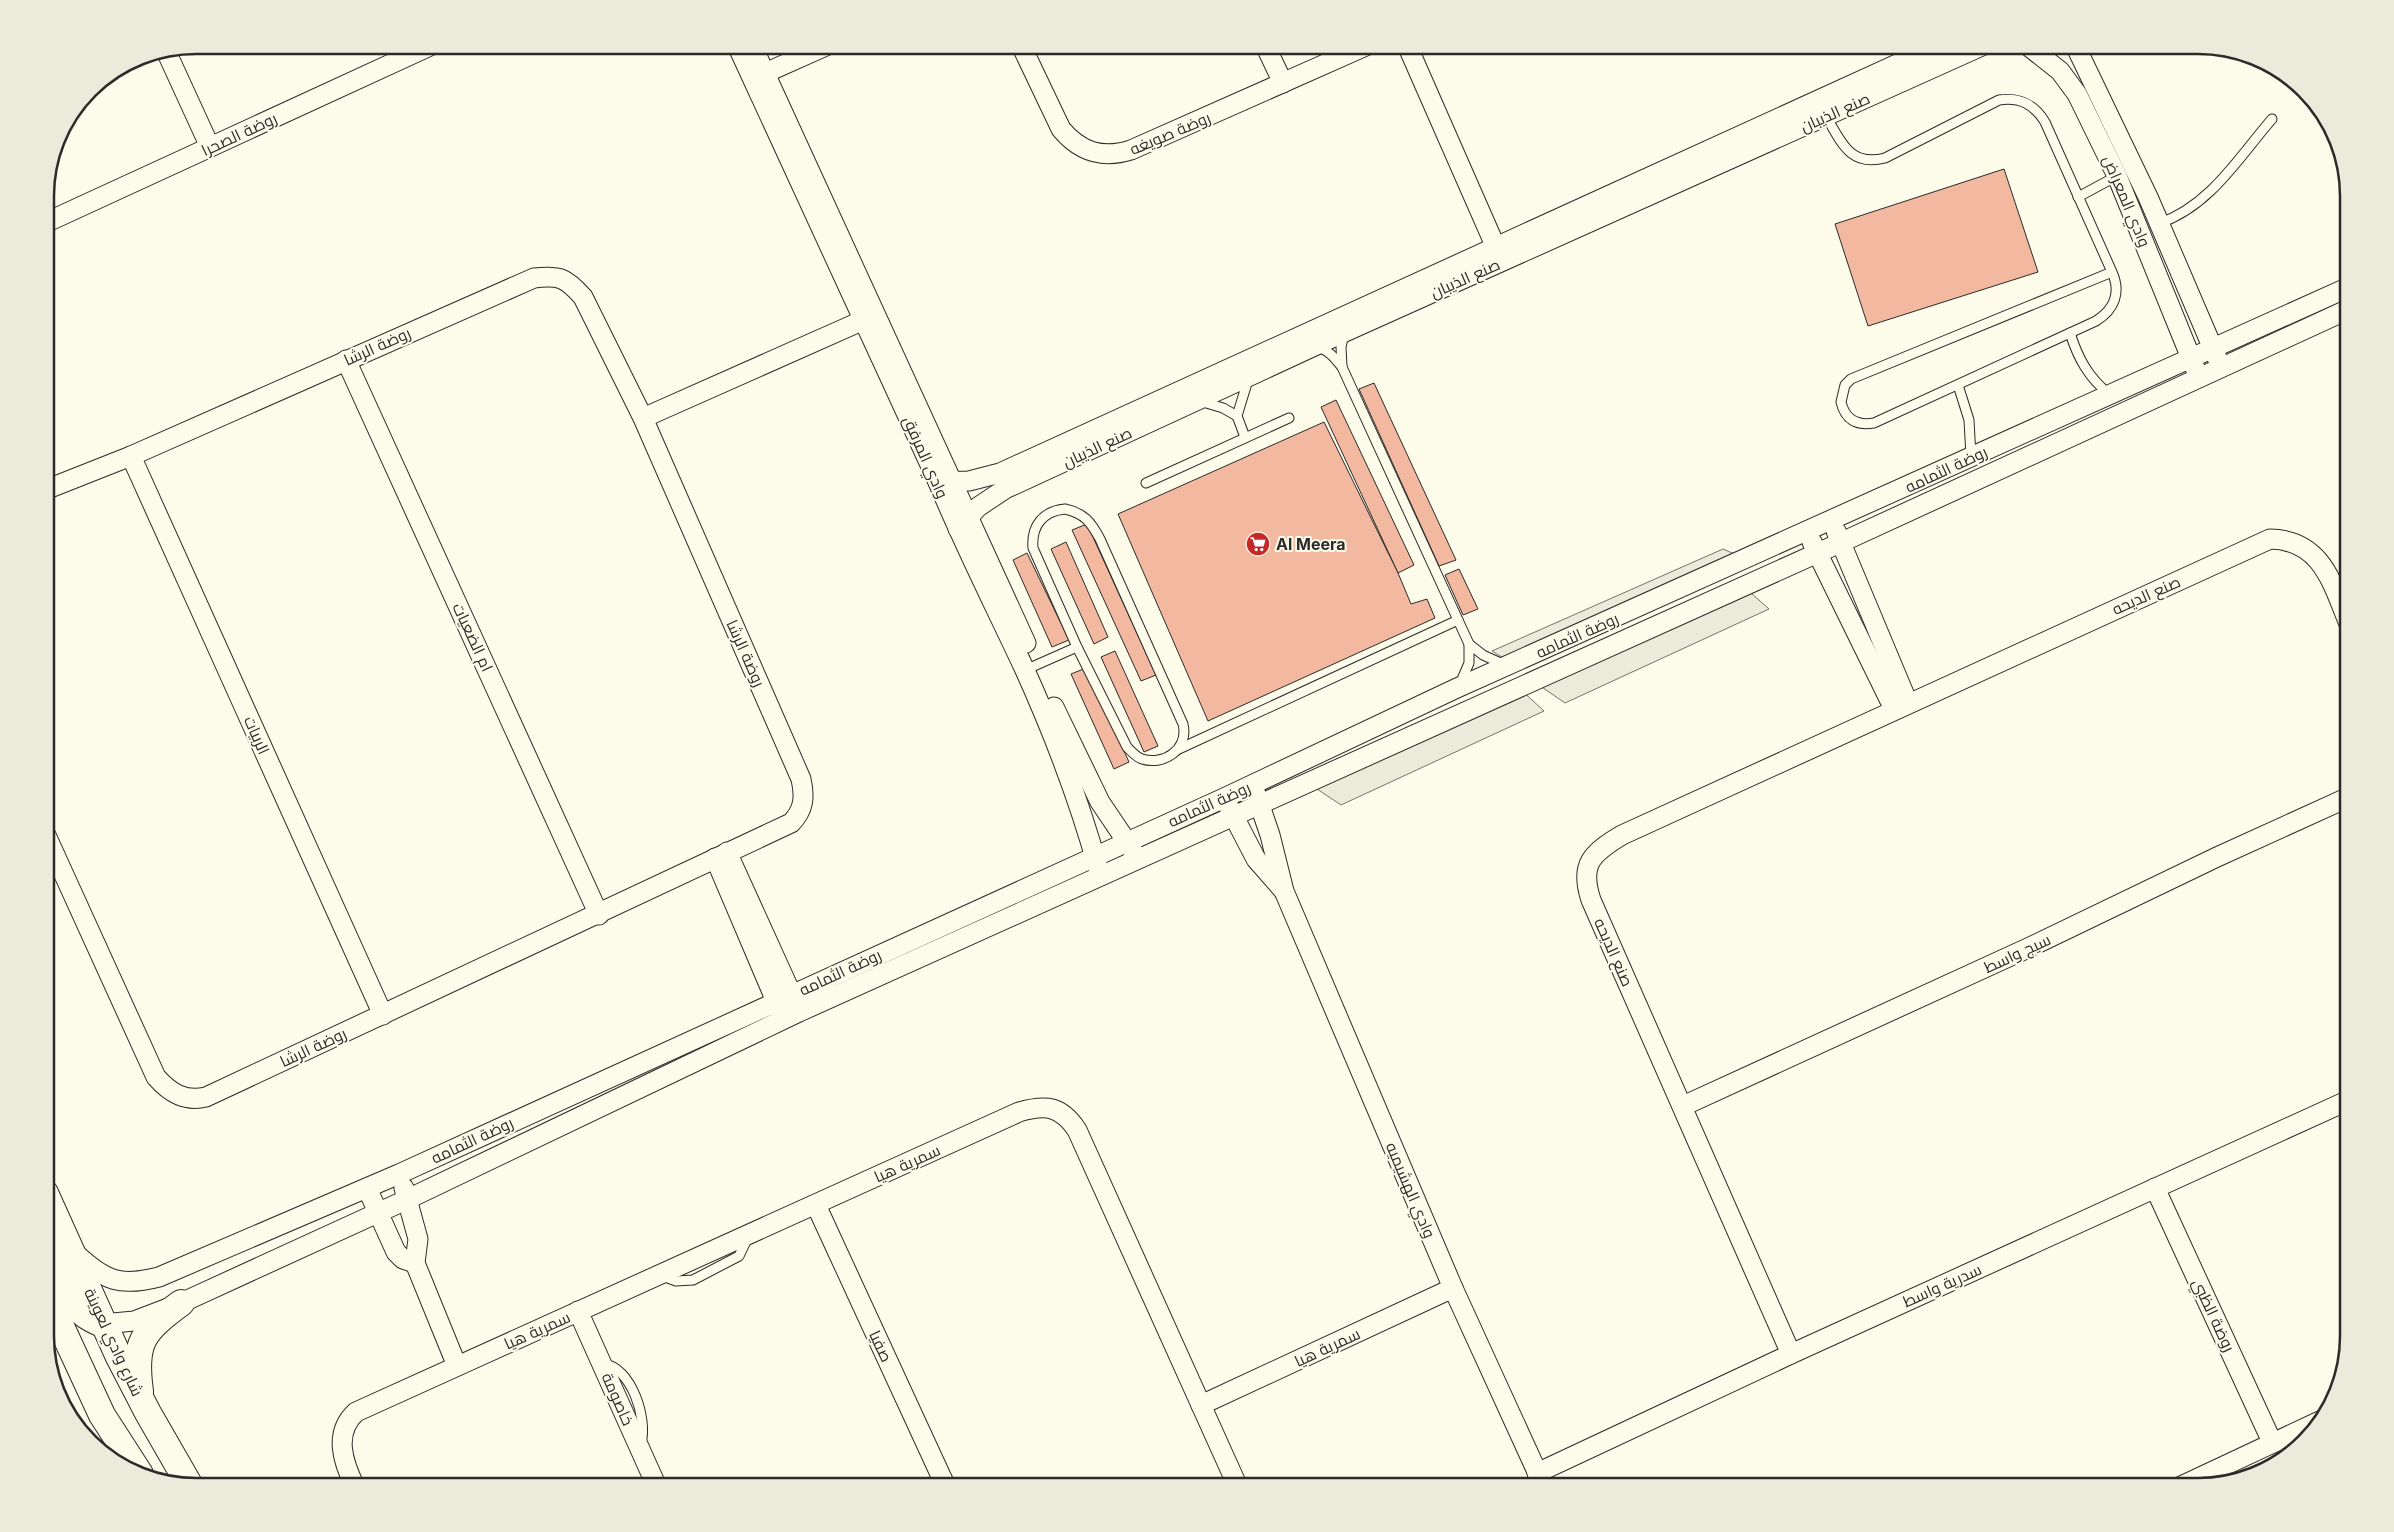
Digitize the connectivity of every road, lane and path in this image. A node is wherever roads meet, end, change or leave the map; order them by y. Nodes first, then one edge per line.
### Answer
1 (384, 54) edge
2 (411, 54) edge
3 (744, 54) edge
4 (754, 54) edge
5 (807, 54) edge
6 (1025, 54) edge
7 (1269, 54) edge
8 (1348, 54) edge
9 (1411, 54) edge
10 (1920, 54) edge
11 (1964, 54) edge
12 (2039, 54) edge
13 (2079, 54) edge
14 (169, 57) edge
15 (759, 75) junction
16 (1283, 83) junction
17 (1826, 116) junction
18 (2272, 119) dead end
19 (207, 142) junction
20 (2117, 176) junction
21 (2078, 197) junction
22 (2148, 197) junction
23 (54, 206) edge
24 (2130, 206) junction
25 (54, 218) edge
26 (2160, 223) junction
27 (1499, 254) junction
28 (2112, 272) junction
29 (2340, 291) edge
30 (2340, 313) edge
31 (870, 317) junction
32 (1345, 332) junction
33 (2070, 333) junction
34 (1312, 347) junction
35 (2213, 347) junction
36 (2191, 356) junction
37 (346, 360) junction
38 (1342, 367) junction
39 (2222, 367) junction
40 (1251, 376) junction
41 (2199, 376) junction
42 (1958, 385) junction
43 (2109, 394) junction
44 (1194, 402) junction
45 (1237, 416) junction
46 (643, 418) junction
47 (1289, 418) dead end
48 (1246, 437) junction
49 (131, 456) junction
50 (1971, 458) junction
51 (945, 482) junction
52 (1146, 483) dead end
53 (54, 486) edge
54 (1831, 521) junction
55 (962, 523) junction
56 (1807, 532) junction
57 (1842, 542) junction
58 (1818, 552) junction
59 (2340, 602) edge
60 (1458, 620) junction
61 (1469, 644) junction
62 (1077, 647) junction
63 (1508, 666) junction
64 (1030, 668) junction
65 (1457, 688) junction
66 (1901, 706) junction
67 (1179, 749) junction
68 (1253, 785) junction
69 (1224, 798) junction
70 (2340, 801) edge
71 (1260, 805) junction
72 (1234, 816) junction
73 (1125, 841) junction
74 (54, 852) edge
75 (721, 855) junction
76 (1094, 856) junction
77 (1139, 858) junction
78 (1100, 876) junction
79 (1284, 891) junction
80 (599, 915) junction
81 (784, 998) junction
82 (383, 1015) junction
83 (791, 1016) junction
84 (2340, 1104) edge
85 (1683, 1106) junction
86 (398, 1174) junction
87 (367, 1188) junction
88 (2155, 1188) junction
89 (408, 1199) junction
90 (816, 1205) junction
91 (54, 1212) edge
92 (378, 1213) junction
93 (71, 1249) junction
94 (415, 1263) junction
95 (54, 1270) edge
96 (1452, 1288) junction
97 (181, 1303) junction
98 (54, 1311) edge
99 (578, 1311) junction
100 (103, 1324) junction
101 (1791, 1354) junction
102 (457, 1366) junction
103 (141, 1399) junction
104 (1201, 1405) junction
105 (2308, 1426) edge
106 (2272, 1442) junction
107 (134, 1464) edge
108 (185, 1477) edge
109 (351, 1478) edge
110 (653, 1478) edge
111 (942, 1478) edge
112 (1234, 1478) edge
113 (1539, 1478) edge
114 (1544, 1478) edge
115 (2198, 1478) edge

1 - 19 street, روضة الصحرا
2 - 19 street, روضة الصحرا
3 - 15 street, وادي المرفق
4 - 15 street, وادي المرفق
5 - 15 street
6 - 16 street, روضة صويغه
7 - 16 street
8 - 16 street, روضة صويغه
9 - 27 street
10 - 27 street, صنع الذيبان
11 - 17 street, صنع الذيبان
12 - 20 street, وادي المعراض
13 - 22 street, وادي المعراض
14 - 19 street
15 - 31 street, وادي المرفق
17 - 21 lane
17 - 27 street, صنع الذيبان
18 - 26 lane
19 - 23 street, روضة الصحرا
19 - 25 street, روضة الصحرا
20 - 21 lane
20 - 24 street, وادي المعراض
21 - 28 lane
22 - 24 street
22 - 26 street, وادي المعراض
24 - 36 street, وادي المعراض
26 - 35 street, وادي المعراض
27 - 32 street, صنع الذيبان
27 - 51 street, صنع الذيبان
28 - 33 lane
28 - 42 lane
29 - 35 street, روضة الثمامه
30 - 39 street, روضة الثمامه
31 - 46 street
31 - 51 street, وادي المرفق
32 - 34 street, صنع الذيبان
32 - 38 lane
33 - 42 lane
33 - 43 lane
34 - 38 lane
34 - 40 street, صنع الذيبان
35 - 36 street, روضة الثمامه
35 - 39 street, وادي المعراض
36 - 41 street, وادي المعراض
36 - 43 street, روضة الثمامه
37 - 46 street, روضة الرشا
37 - 49 street, روضة الرشا
37 - 80 street, ام الضعيات
38 - 60 lane
39 - 41 street, روضة الثمامه
40 - 44 street, صنع الذيبان
40 - 45 lane
41 - 57 street, روضة الثمامه
42 - 50 lane
43 - 50 street, روضة الثمامه
44 - 45 lane
44 - 55 street, صنع الذيبان
45 - 48 lane
46 - 75 street, روضة الرشا
47 - 48 lane
48 - 52 lane
49 - 53 street, روضة الرشا
49 - 82 street, الربيات
50 - 54 street, روضة الثمامه
51 - 55 street, وادي المرفق
54 - 56 street, روضة الثمامه
54 - 57 street
55 - 64 street, وادي المرفق
56 - 58 street
56 - 63 street, روضة الثمامه
57 - 58 street, روضة الثمامه
57 - 66 street
58 - 66 street
58 - 71 street, روضة الثمامه
59 - 66 street, صنع الديحه
60 - 61 lane
60 - 67 lane
61 - 63 lane
61 - 65 lane
62 - 64 lane
62 - 67 lane
62 - 67 lane
63 - 65 street, روضة الثمامه
64 - 73 street, وادي المرفق
64 - 76 street, وادي المرفق
65 - 68 street, روضة الثمامه
66 - 85 street, صنع الديحه
68 - 69 street, روضة الثمامه
68 - 71 street, وادي الهشيميه
69 - 72 street, وادي الهشيميه
69 - 73 street, روضة الثمامه
70 - 85 street, سيج واسط
71 - 72 street, روضة الثمامه
71 - 79 street, وادي الهشيميه
72 - 77 street, روضة الثمامه
72 - 79 street, وادي الهشيميه
73 - 76 street, روضة الثمامه
73 - 77 street, وادي المرفق
74 - 82 street, روضة الرشا
75 - 80 street, روضة الرشا
75 - 81 street
76 - 78 street, وادي المرفق
76 - 81 street, روضة الثمامه
77 - 78 street, روضة الثمامه
78 - 83 street, روضة الثمامه
79 - 96 street, وادي الهشيميه
80 - 82 street, روضة الرشا
81 - 83 street
81 - 86 street, روضة الثمامه
83 - 89 street, روضة الثمامه
84 - 88 street, سدرية واسط
85 - 101 street, صنع الديحه
86 - 87 street, روضة الثمامه
86 - 89 street
87 - 92 street
87 - 93 street, روضة الثمامه
88 - 101 street, سدرية واسط
88 - 106 street, روضة الظبي
89 - 92 street, روضة الثمامه
89 - 94 street
90 - 99 street, سمرية هيا
90 - 104 street, سمرية هيا
90 - 111 street, صفيا
91 - 93 main road, شارع وادي لعوينة
92 - 94 street
92 - 97 street, روضة الثمامه
93 - 100 main road, شارع وادي لعوينة
94 - 102 street
95 - 100 main road
96 - 104 street, سمرية هيا
96 - 113 street, وادي الهشيميه
97 - 100 street, روضة الثمامه
97 - 103 main road
98 - 107 main road
99 - 102 street, سمرية هيا
99 - 110 street, خاصومة
100 - 103 main road, شارع وادي لعوينة
101 - 114 street, سدرية واسط
102 - 109 street, سمرية هيا
103 - 108 main road, شارع وادي لعوينة
104 - 112 street, سمرية هيا
105 - 106 street
106 - 115 street

